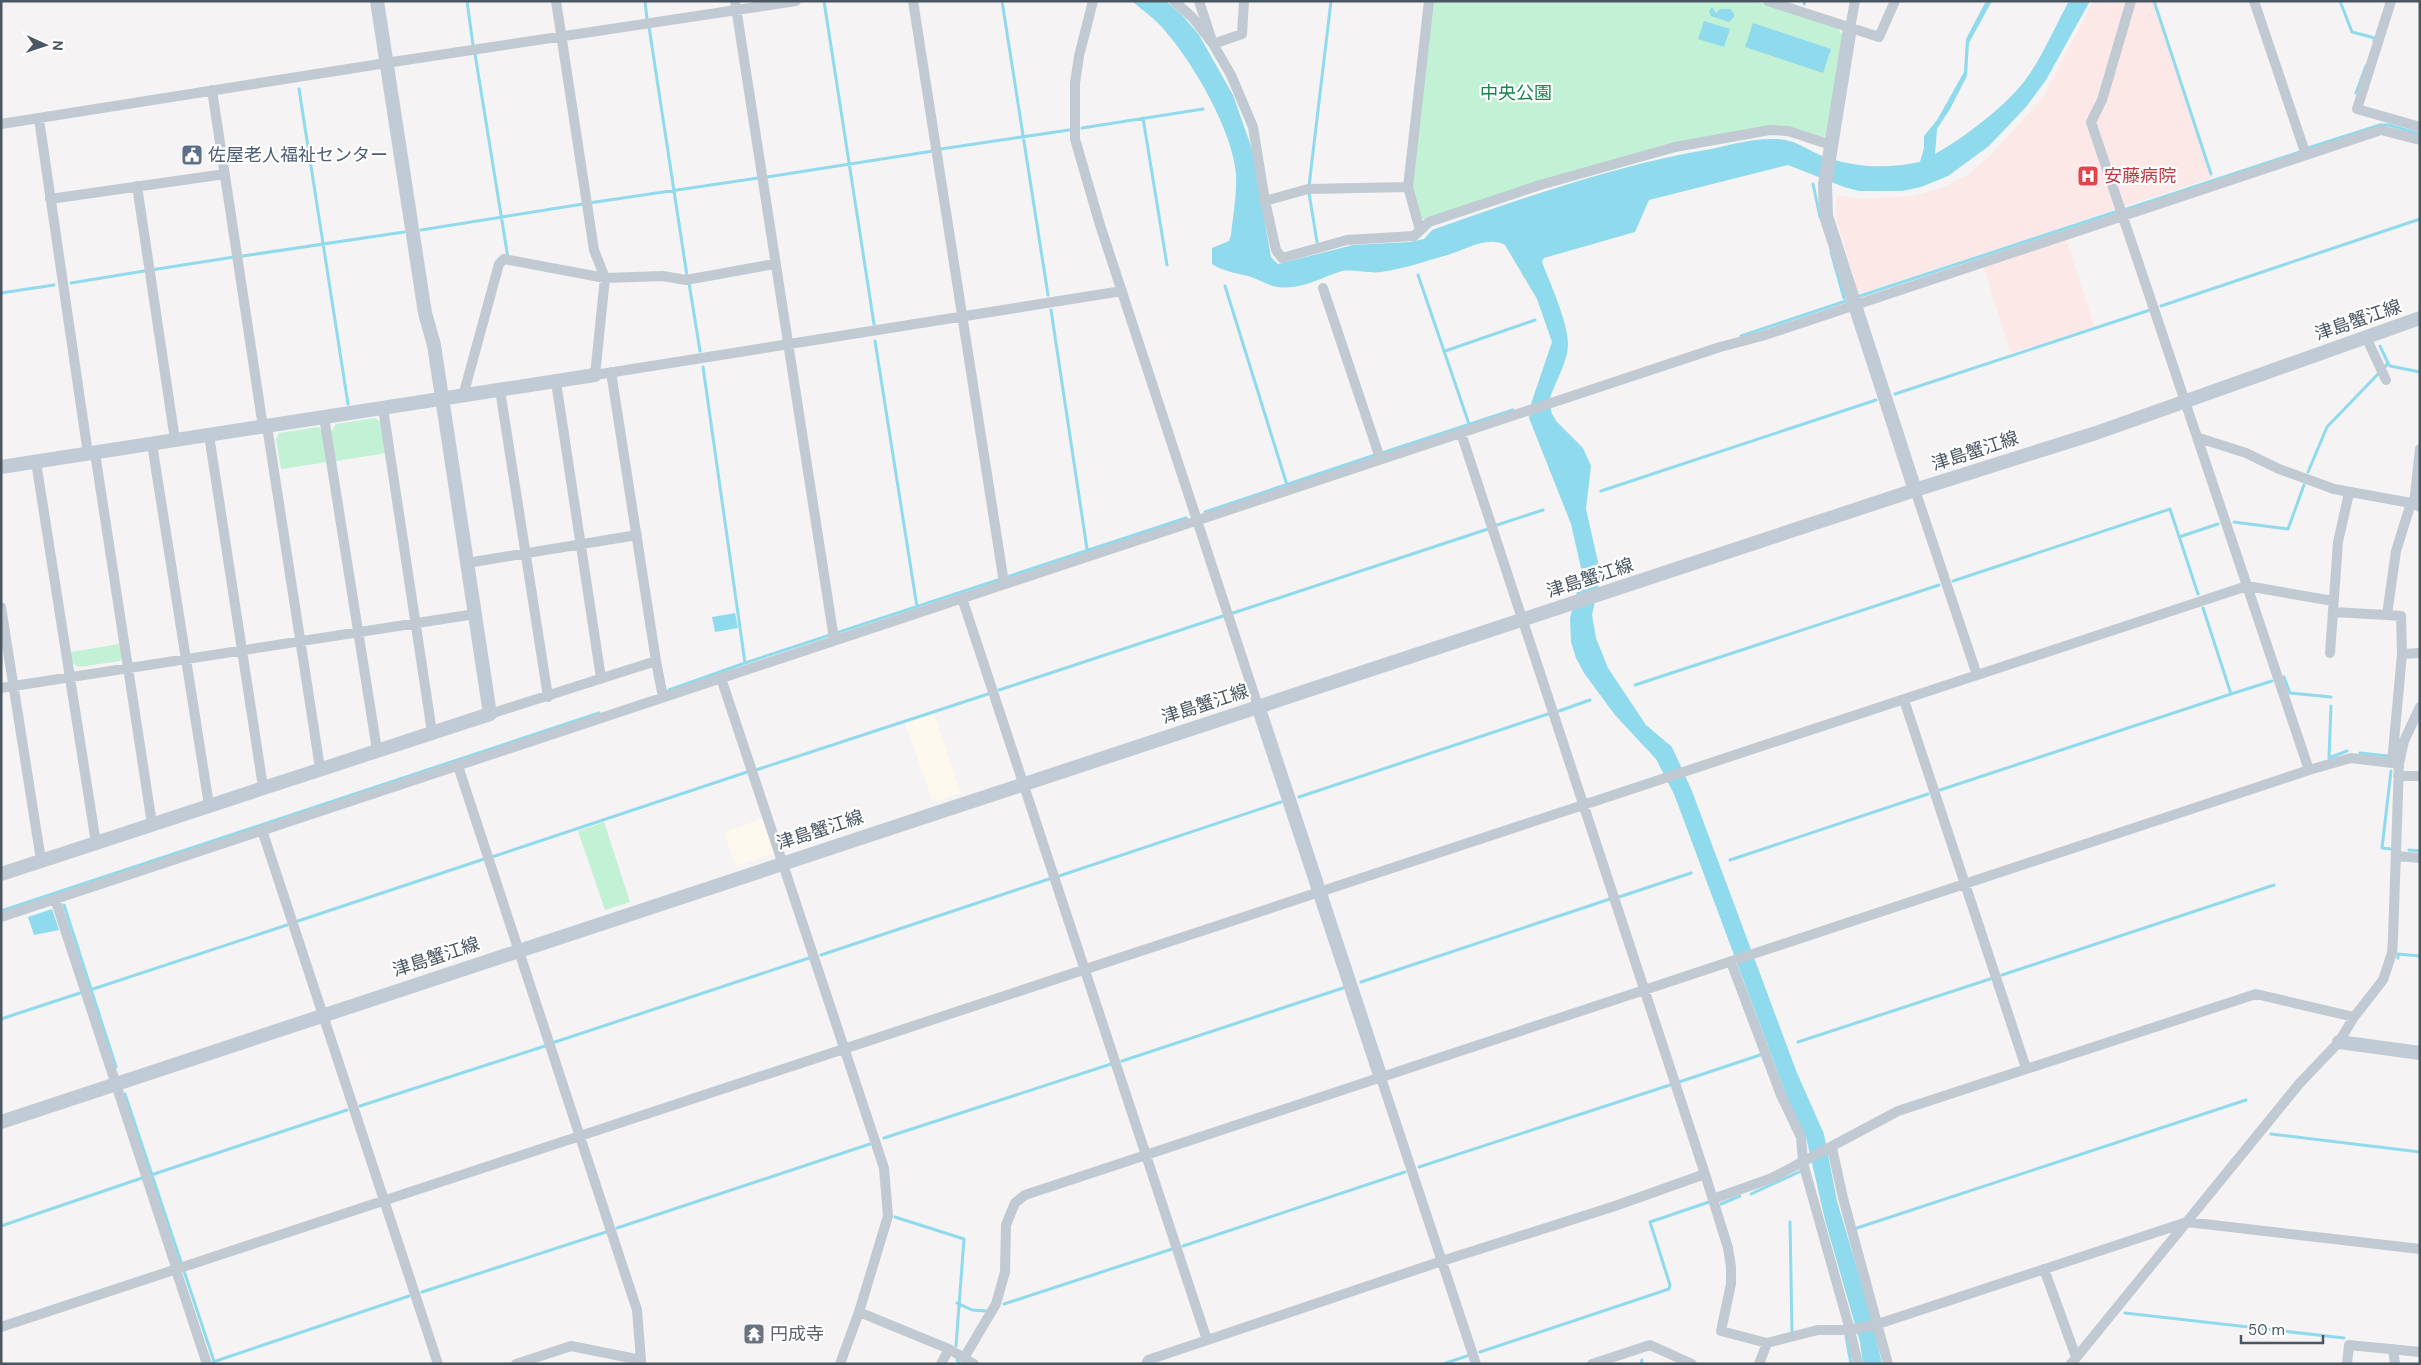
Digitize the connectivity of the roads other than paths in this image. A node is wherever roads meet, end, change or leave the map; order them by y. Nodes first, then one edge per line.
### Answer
1 (377, 1) edge
2 (556, 1) edge
3 (796, 1) edge
4 (913, 1) edge
5 (1094, 1) edge
6 (1174, 1) edge
7 (1199, 1) edge
8 (1244, 1) edge
9 (1429, 1) edge
10 (1768, 1) edge
11 (1855, 1) edge
12 (1895, 1) edge
13 (2131, 1) edge
14 (2254, 1) edge
15 (2391, 1) edge
16 (736, 6) edge
17 (1850, 28) junction
18 (562, 38) junction
19 (1213, 44) junction
20 (386, 63) junction
21 (212, 90) junction
22 (39, 119) junction
23 (1, 124) edge
24 (2420, 127) edge
25 (2420, 140) edge
26 (1830, 150) junction
27 (2306, 155) junction
28 (225, 174) junction
29 (137, 186) junction
30 (1408, 187) junction
31 (50, 199) junction
32 (1265, 201) junction
33 (2124, 216) junction
34 (1420, 230) junction
35 (774, 264) junction
36 (605, 278) junction
37 (1323, 288) dead end
38 (1122, 291) junction
39 (1853, 300) junction
40 (962, 318) junction
41 (2420, 318) edge
42 (2366, 337) junction
43 (788, 345) junction
44 (611, 372) junction
45 (595, 376) junction
46 (2386, 380) dead end
47 (556, 382) junction
48 (500, 390) junction
49 (463, 396) junction
50 (442, 399) junction
51 (2185, 401) junction
52 (383, 408) junction
53 (324, 417) junction
54 (265, 426) junction
55 (1461, 433) junction
56 (210, 435) junction
57 (2199, 438) junction
58 (175, 440) junction
59 (152, 444) junction
60 (2420, 449) edge
61 (91, 453) junction
62 (1380, 458) junction
63 (36, 462) junction
64 (1, 467) edge
65 (1915, 490) junction
66 (2348, 493) junction
67 (2415, 504) edge
68 (1198, 520) junction
69 (636, 535) junction
70 (580, 544) junction
71 (525, 553) junction
72 (467, 563) junction
73 (1004, 580) junction
74 (2247, 586) junction
75 (962, 598) junction
76 (2333, 601) junction
77 (1, 607) edge
78 (2332, 612) junction
79 (475, 614) junction
80 (2387, 615) junction
81 (1522, 620) junction
82 (416, 624) junction
83 (360, 632) junction
84 (833, 636) junction
85 (301, 642) junction
86 (243, 650) junction
87 (2330, 653) dead end
88 (2420, 653) edge
89 (2402, 654) junction
90 (186, 659) junction
91 (656, 661) junction
92 (128, 668) junction
93 (1977, 675) junction
94 (70, 677) junction
95 (601, 678) junction
96 (721, 678) junction
97 (14, 686) junction
98 (1, 688) edge
99 (663, 694) junction
100 (548, 697) junction
101 (1904, 700) junction
102 (1258, 706) junction
103 (2420, 707) edge
104 (490, 714) junction
105 (432, 732) junction
106 (377, 750) junction
107 (2395, 764) junction
108 (458, 766) junction
109 (320, 768) junction
110 (2309, 770) junction
111 (2398, 776) junction
112 (2420, 776) edge
113 (1024, 784) junction
114 (263, 788) junction
115 (209, 805) junction
116 (1585, 806) junction
117 (152, 824) junction
118 (262, 830) junction
119 (96, 843) junction
120 (2398, 856) junction
121 (2420, 858) edge
122 (41, 860) junction
123 (782, 863) junction
124 (1, 874) edge
125 (1965, 884) junction
126 (1320, 892) junction
127 (55, 899) junction
128 (1, 917) edge
129 (518, 950) junction
130 (1732, 962) junction
131 (1085, 969) junction
132 (1644, 990) junction
133 (322, 1014) junction
134 (2354, 1017) junction
135 (2339, 1042) junction
136 (845, 1049) junction
137 (2420, 1053) edge
138 (2026, 1068) junction
139 (1381, 1078) junction
140 (116, 1083) junction
141 (1, 1122) edge
142 (581, 1137) junction
143 (1830, 1148) junction
144 (1146, 1154) junction
145 (1805, 1162) junction
146 (1705, 1174) junction
147 (1713, 1199) junction
148 (385, 1201) junction
149 (2187, 1222) junction
150 (2420, 1250) edge
151 (1442, 1261) junction
152 (180, 1269) junction
153 (2044, 1269) junction
154 (859, 1312) junction
155 (1878, 1324) junction
156 (1, 1328) edge
157 (1850, 1330) junction
158 (1207, 1340) junction
159 (1767, 1343) junction
160 (949, 1349) junction
161 (2393, 1349) junction
162 (2420, 1352) edge
163 (964, 1358) junction
164 (2073, 1360) edge
165 (641, 1362) edge
166 (207, 1364) edge
167 (438, 1364) edge
168 (516, 1364) edge
169 (840, 1364) edge
170 (942, 1364) edge
171 (974, 1364) edge
172 (1146, 1364) edge
173 (1476, 1364) edge
174 (1592, 1364) edge
175 (1692, 1364) edge
176 (1759, 1364) edge
177 (1858, 1364) edge
178 (1888, 1364) edge
179 (2347, 1364) edge
180 (2395, 1364) edge

1 - 20 street
2 - 18 street
3 - 16 street
4 - 40 street
5 - 38 street
6 - 19 street
7 - 19 street
8 - 19 street
9 - 30 street
10 - 17 street
11 - 17 street
12 - 17 street
13 - 33 street
14 - 27 street
15 - 24 street
16 - 18 street
16 - 35 street
17 - 26 street
18 - 20 street
18 - 36 street
19 - 32 street
20 - 21 street
20 - 50 street
21 - 22 street
21 - 28 street
22 - 23 street
22 - 31 street
25 - 27 street
26 - 34 street
26 - 39 street
27 - 33 street
28 - 29 street
28 - 54 street
29 - 31 street
29 - 58 street
30 - 32 street
30 - 34 street
31 - 61 street
32 - 34 street
33 - 39 street
33 - 51 street
35 - 36 street
35 - 43 street
36 - 45 street
36 - 49 street
37 - 62 street
38 - 40 street
38 - 68 street
39 - 55 street
39 - 65 street
40 - 43 street
40 - 73 street
41 - 42 street, 津島蟹江線
42 - 46 street
42 - 51 street, 津島蟹江線
43 - 44 street
43 - 84 street
44 - 45 street
44 - 69 street
45 - 47 street
47 - 48 street
47 - 70 street
48 - 49 street
48 - 71 street
49 - 50 street
50 - 52 street
50 - 72 street
51 - 57 street
51 - 65 street, 津島蟹江線
52 - 53 street
52 - 82 street
53 - 54 street
53 - 83 street
54 - 56 street
54 - 85 street
55 - 62 street
55 - 81 street
56 - 58 street
56 - 86 street
57 - 66 street
57 - 74 street
58 - 59 street
59 - 61 street
59 - 90 street
60 - 67 street
61 - 63 street
61 - 92 street
62 - 68 street
63 - 64 street
63 - 94 street
65 - 81 street, 津島蟹江線
65 - 93 street
66 - 67 street
66 - 76 street
67 - 80 street
68 - 73 street
68 - 102 street
69 - 70 street
69 - 91 street
70 - 71 street
70 - 95 street
71 - 72 street
71 - 100 street
72 - 79 street
73 - 75 street
74 - 76 street
74 - 93 street
74 - 110 street
75 - 84 street
75 - 113 street
76 - 78 street
77 - 97 street
78 - 80 street
78 - 87 street
79 - 82 street
79 - 104 street
80 - 89 street
81 - 102 street, 津島蟹江線
81 - 116 street
82 - 83 street
82 - 105 street
83 - 85 street
83 - 106 street
84 - 96 street
85 - 86 street
85 - 109 street
86 - 90 street
86 - 114 street
88 - 89 street
89 - 107 street
90 - 92 street
90 - 115 street
91 - 95 street
91 - 99 street
92 - 94 street
92 - 117 street
93 - 101 street
94 - 97 street
94 - 119 street
95 - 100 street
96 - 99 street
96 - 123 street
97 - 98 street
97 - 122 street
99 - 108 street
100 - 104 street
101 - 116 street
101 - 125 street
102 - 113 street, 津島蟹江線
102 - 126 street
103 - 107 street
104 - 105 street
105 - 106 street
106 - 109 street
107 - 110 street
107 - 111 street
108 - 118 street
108 - 129 street
109 - 114 street
110 - 125 street
111 - 112 street
111 - 120 street
113 - 123 street, 津島蟹江線
113 - 131 street
114 - 115 street
115 - 117 street
116 - 126 street
116 - 132 street
117 - 119 street
118 - 127 street
118 - 133 street
119 - 122 street
120 - 121 street
120 - 134 street
122 - 124 street
123 - 129 street, 津島蟹江線
123 - 136 street
125 - 130 street
125 - 138 street
126 - 131 street
126 - 139 street
127 - 128 street
127 - 140 street
129 - 133 street, 津島蟹江線
129 - 142 street
130 - 132 street
130 - 145 street
131 - 136 street
131 - 144 street
132 - 139 street
132 - 146 street
133 - 140 street, 津島蟹江線
133 - 148 street
134 - 135 street
134 - 138 street
135 - 137 street
135 - 149 street
136 - 142 street
136 - 154 street
138 - 143 street
139 - 144 street
139 - 151 street
140 - 141 street, 津島蟹江線
140 - 152 street
142 - 148 street
142 - 165 street
143 - 145 street
143 - 155 street
144 - 158 street
144 - 163 street
145 - 147 street
145 - 157 street
146 - 147 street
146 - 151 street
147 - 159 street
148 - 152 street
148 - 167 street
149 - 150 street
149 - 153 street
149 - 164 street
151 - 158 street
151 - 173 street
152 - 156 street
152 - 166 street
153 - 155 street
153 - 164 street
154 - 160 street
154 - 169 street
155 - 157 street
155 - 178 street
157 - 159 street
157 - 177 street
158 - 172 street
159 - 176 street
160 - 163 street
160 - 170 street
161 - 162 street
161 - 179 street
161 - 180 street
163 - 171 street
165 - 168 street
174 - 175 street

